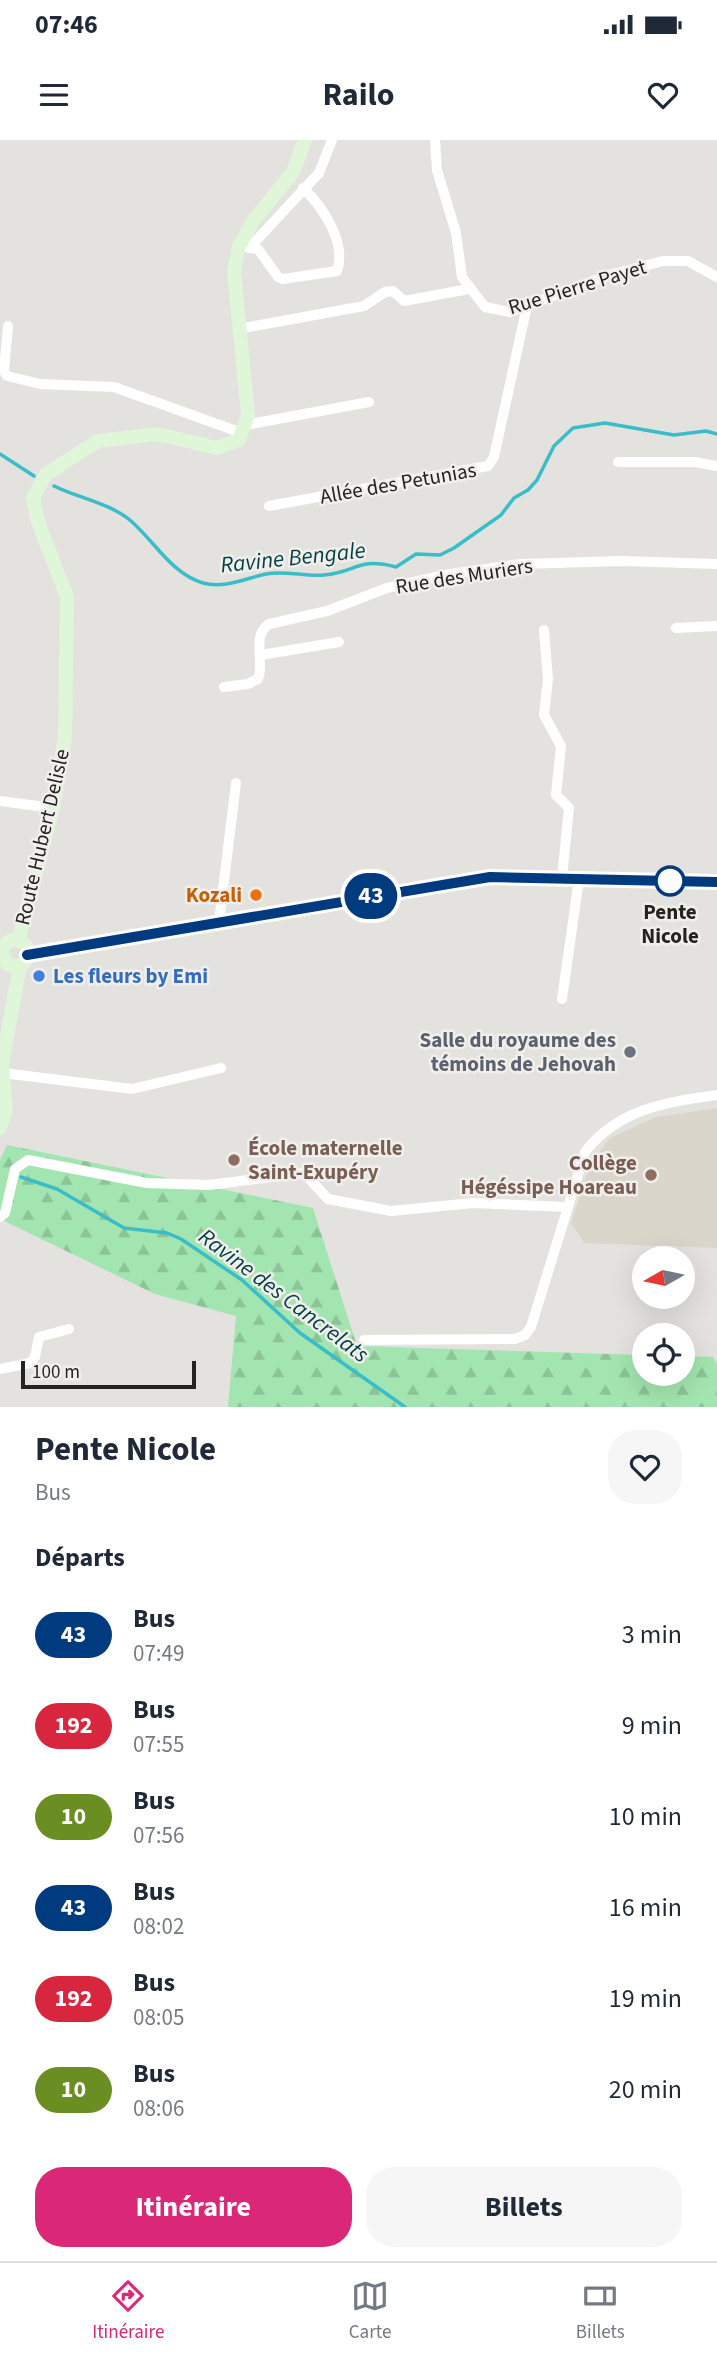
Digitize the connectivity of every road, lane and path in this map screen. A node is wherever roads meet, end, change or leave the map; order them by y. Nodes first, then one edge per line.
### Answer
1 (304, 140) edge
2 (332, 140) edge
3 (435, 140) edge
4 (303, 188) junction
5 (245, 246) junction
6 (717, 278) edge
7 (469, 289) junction
8 (527, 306) junction
9 (8, 326) dead end
10 (238, 328) junction
11 (369, 402) dead end
12 (243, 429) junction
13 (618, 463) dead end
14 (717, 466) edge
15 (269, 506) dead end
16 (717, 564) edge
17 (717, 626) edge
18 (676, 628) dead end
19 (544, 630) dead end
20 (340, 642) dead end
21 (261, 655) junction
22 (224, 687) dead end
23 (236, 783) dead end
24 (0, 801) edge
25 (53, 808) junction
26 (562, 878) junction
27 (579, 879) junction
28 (717, 882) edge
29 (219, 922) junction
30 (18, 941) junction
31 (1, 951) edge
32 (24, 960) junction
33 (562, 999) dead end
34 (2, 1067) edge
35 (221, 1068) dead end
36 (717, 1096) edge
37 (0, 1128) edge
38 (567, 1208) junction
39 (0, 1217) edge
40 (69, 1329) dead end
41 (364, 1340) dead end
42 (0, 1369) edge

1 - 5 main road
2 - 4 street
3 - 7 street
4 - 5 street
4 - 5 street
5 - 10 main road
6 - 8 street, Rue Pierre Payet
7 - 8 street, Rue Pierre Payet
7 - 10 street
8 - 15 street, Allée des Petunias
9 - 12 street
10 - 12 main road
11 - 12 street
12 - 25 main road, Route Hubert Delisle
13 - 14 street
16 - 21 street, Rue des Muriers
17 - 18 street
19 - 26 street
20 - 21 street
21 - 22 street, Rue des Muriers
23 - 29 street
24 - 25 street
25 - 30 main road, Route Hubert Delisle
26 - 27 street
26 - 29 street
27 - 28 street
27 - 33 street
29 - 32 street
30 - 31 main road
30 - 32 main road
31 - 32 main road
32 - 34 main road
34 - 35 street
34 - 37 main road
36 - 38 street
38 - 39 street
38 - 41 street
40 - 42 street

